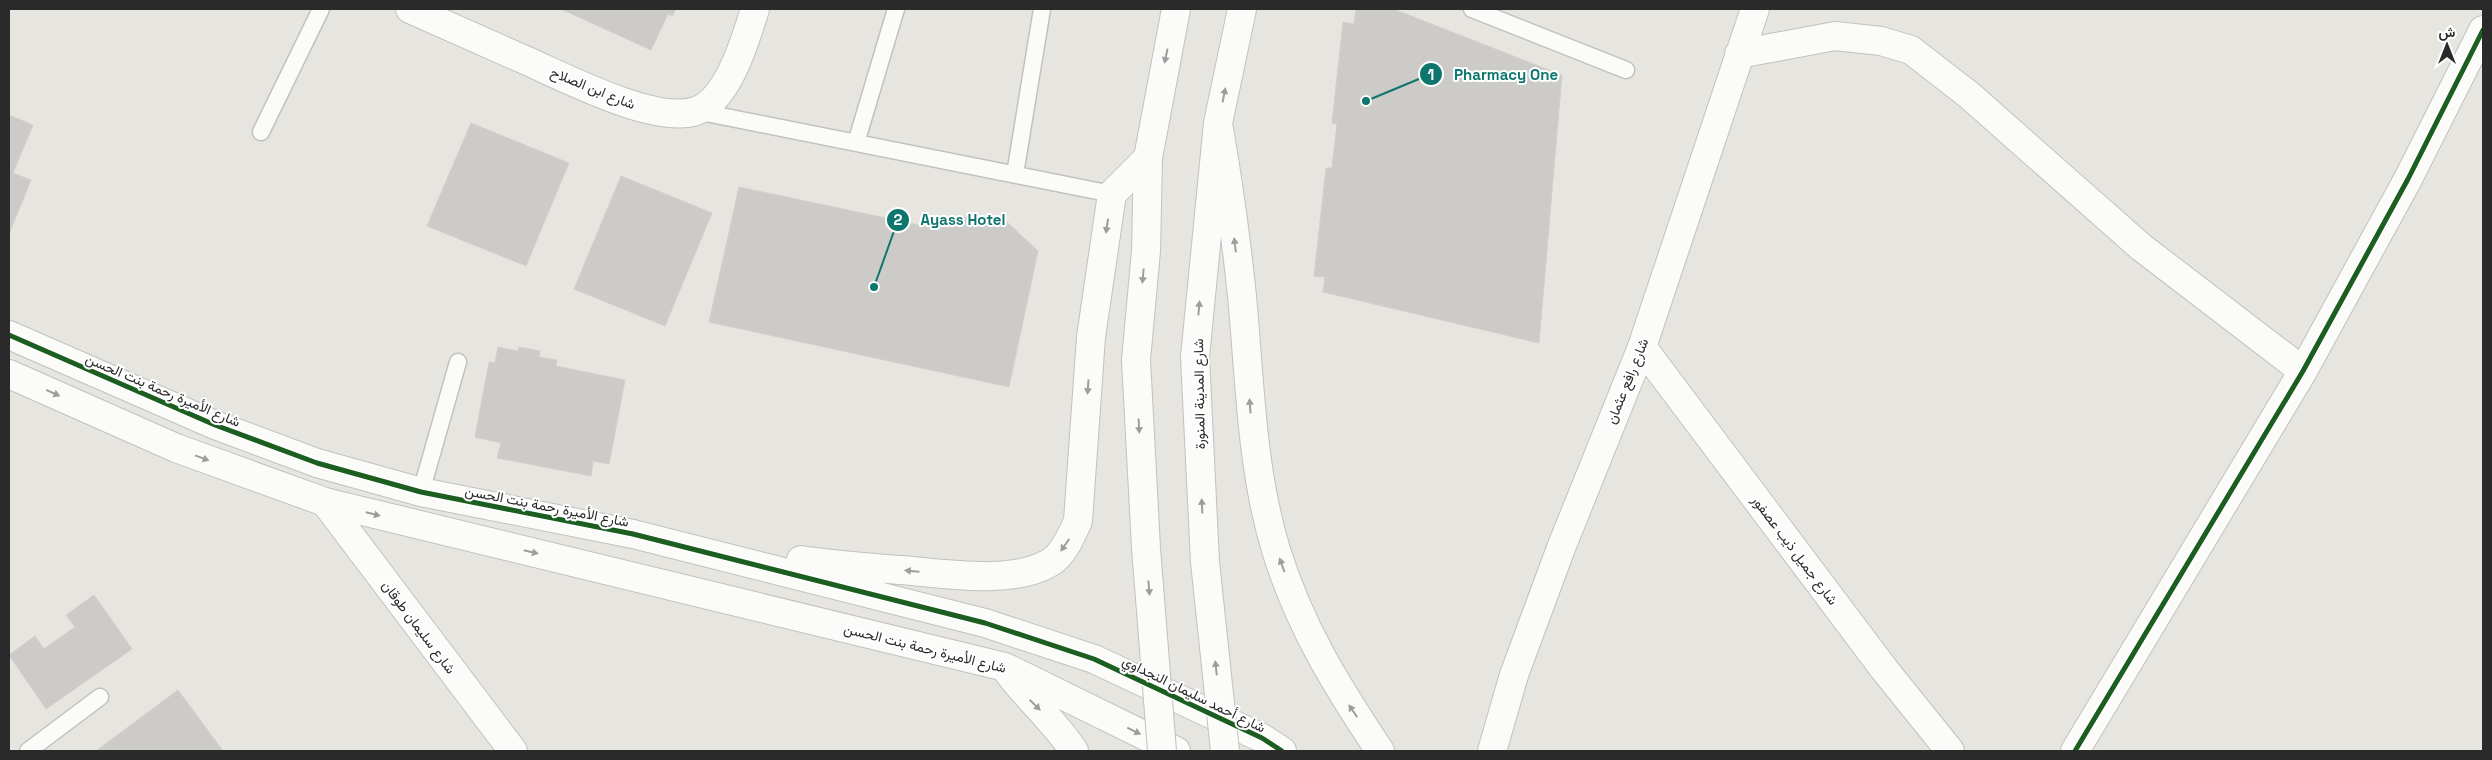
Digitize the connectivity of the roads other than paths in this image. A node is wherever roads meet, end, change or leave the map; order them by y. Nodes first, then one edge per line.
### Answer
1 (320, 9) edge
2 (410, 9) edge
3 (755, 9) edge
4 (896, 9) edge
5 (1042, 9) edge
6 (1176, 9) edge
7 (1242, 9) edge
8 (1472, 9) edge
9 (1755, 9) edge
10 (2483, 30) edge
11 (1739, 54) junction
12 (1626, 70) dead end
13 (696, 111) junction
14 (1218, 123) junction
15 (261, 132) dead end
16 (856, 143) junction
17 (1148, 158) junction
18 (1015, 174) junction
19 (1112, 194) junction
20 (9, 335) edge
21 (1642, 347) junction
22 (458, 362) dead end
23 (2303, 371) junction
24 (9, 374) edge
25 (421, 492) junction
26 (325, 502) junction
27 (633, 534) junction
28 (1094, 659) joint
29 (1004, 667) junction
30 (100, 697) dead end
31 (28, 751) edge
32 (513, 751) edge
33 (1074, 751) edge
34 (1162, 751) edge
35 (1176, 751) edge
36 (1225, 751) edge
37 (1282, 751) edge
38 (1380, 751) edge
39 (1492, 751) edge
40 (1950, 751) edge
41 (2075, 751) edge

1 - 15 lane
2 - 13 street, شارع ابن الصلاح
3 - 13 street
4 - 16 lane
5 - 18 lane
6 -> 17 street
14 -> 7 street, شارع المدينة المنورة
8 - 12 lane
9 - 11 street, شارع رافع عثمان
10 - 23 street
11 - 21 street, شارع رافع عثمان
11 - 23 street
13 - 16 lane
36 -> 14 street, شارع المدينة المنورة, bridge
38 -> 14 street
16 - 18 lane
17 - 19 street
17 -> 34 street, bridge
18 - 19 lane
19 -> 27 street
20 - 25 street, شارع الأميرة رحمة بنت الحسن
21 - 39 street, شارع رافع عثمان
21 - 40 street, شارع جميل ذيب عصفور
22 - 25 lane
23 - 41 street
24 -> 26 street, شارع الأميرة رحمة بنت الحسن
25 - 27 street, شارع الأميرة رحمة بنت الحسن
26 -> 29 street, شارع الأميرة رحمة بنت الحسن
26 - 32 street, شارع سليمان طوقان
27 - 28 street, شارع الأميرة رحمة بنت الحسن
28 - 37 street, شارع أحمد سليمان النجداوي
29 -> 33 street
29 -> 35 street, شارع الأميرة رحمة بنت الحسن
30 - 31 lane

